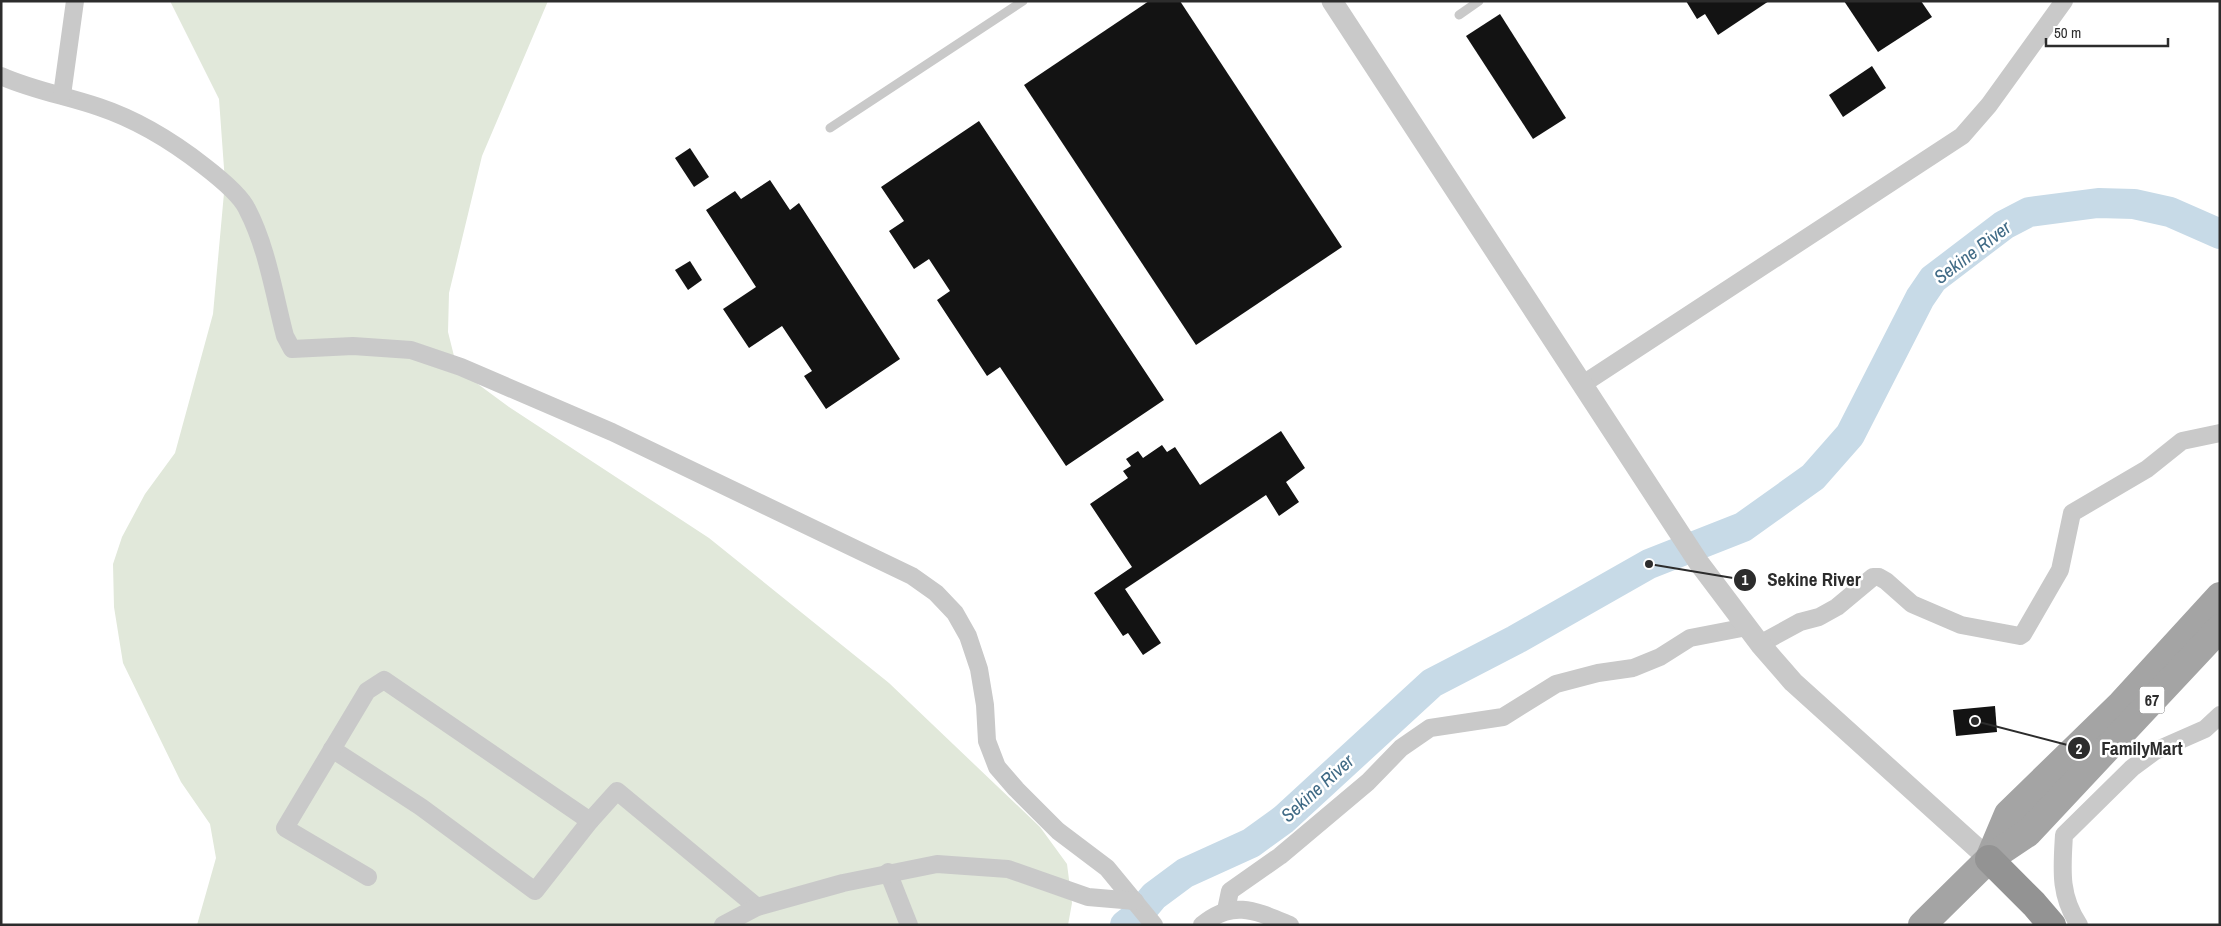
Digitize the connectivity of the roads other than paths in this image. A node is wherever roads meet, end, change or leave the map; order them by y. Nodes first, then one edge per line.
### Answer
1 (75, 1) edge
2 (1023, 1) edge
3 (1332, 1) edge
4 (1480, 1) edge
5 (2064, 1) edge
6 (1458, 15) dead end
7 (1, 76) edge
8 (62, 95) junction
9 (830, 128) dead end
10 (1583, 384) junction
11 (2220, 433) edge
12 (2220, 596) edge
13 (1747, 627) junction
14 (2220, 629) edge
15 (1760, 644) junction
16 (2220, 715) edge
17 (332, 750) junction
18 (590, 821) junction
19 (1989, 859) junction
20 (888, 872) junction
21 (368, 877) dead end
22 (1135, 901) junction
23 (757, 907) junction
24 (1226, 910) junction
25 (723, 925) edge
26 (909, 925) edge
27 (1154, 925) edge
28 (1202, 925) edge
29 (1290, 925) edge
30 (1922, 925) edge
31 (2052, 925) edge
32 (2079, 925) edge

1 - 8 street
2 - 9 lane
3 - 10 street
4 - 6 lane
5 - 10 street
7 - 8 street
8 - 22 street
10 - 13 street
11 - 15 street
12 - 19 main road, 67
13 - 15 street
13 - 24 street
14 - 19 main road, 67
15 - 19 street
16 - 32 street
17 - 18 street
17 - 18 street
17 - 21 street
18 - 23 street
19 - 30 main road, 67
19 - 31 highway
20 - 22 street
20 - 23 street
20 - 26 street
22 - 27 street
23 - 25 street
24 - 28 street
24 - 29 street

